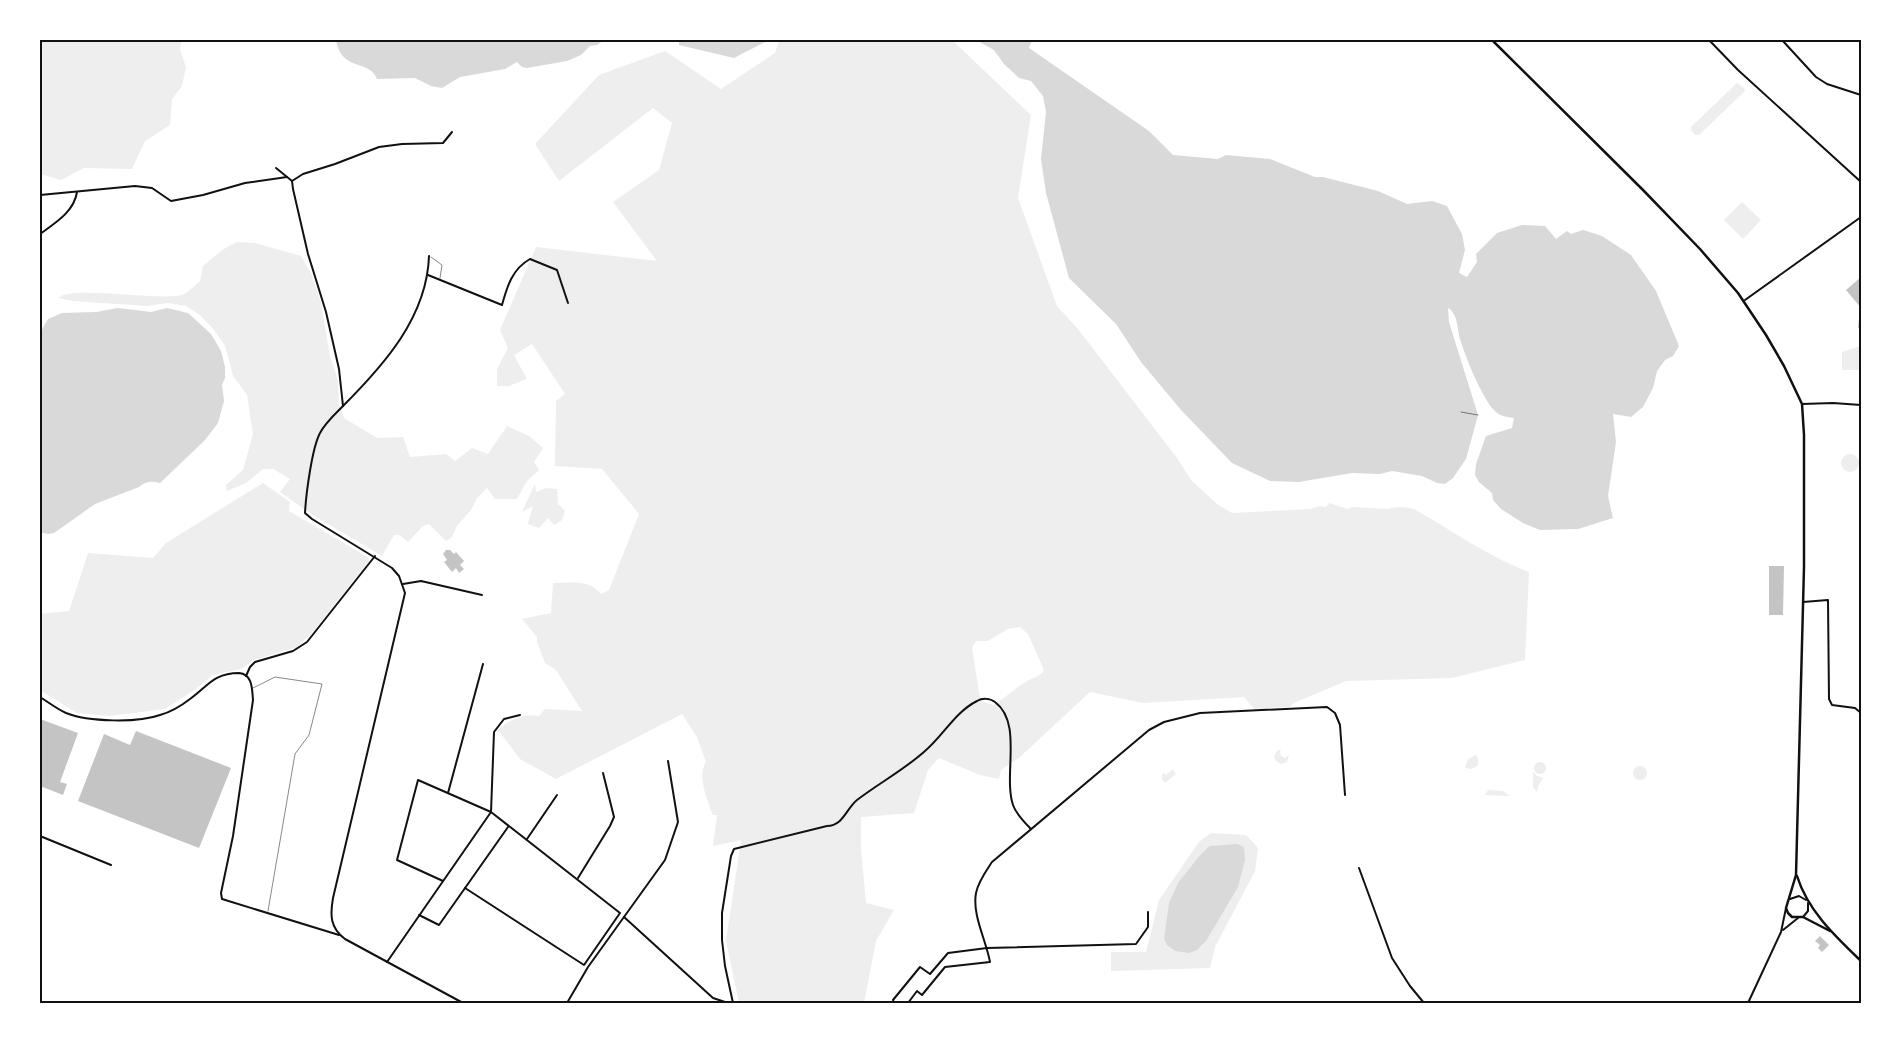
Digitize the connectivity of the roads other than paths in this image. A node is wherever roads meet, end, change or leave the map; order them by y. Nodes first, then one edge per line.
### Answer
1 (1492, 40) edge
2 (1709, 40) edge
3 (1782, 40) edge
4 (1861, 95) edge
5 (452, 132) dead end
6 (276, 168) dead end
7 (287, 177) junction
8 (292, 181) junction
9 (1861, 182) edge
10 (77, 192) junction
11 (40, 195) edge
12 (1861, 217) edge
13 (40, 234) edge
14 (429, 256) joint
15 (428, 275) junction
16 (440, 279) junction
17 (1745, 300) junction
18 (568, 303) dead end
19 (1802, 404) junction
20 (1861, 405) edge
21 (343, 406) junction
22 (375, 556) junction
23 (403, 584) junction
24 (482, 595) dead end
25 (1802, 602) junction
26 (483, 664) dead end
27 (246, 676) junction
28 (252, 688) junction
29 (40, 697) edge
30 (1861, 713) edge
31 (520, 715) dead end
32 (668, 761) dead end
33 (604, 773) dead end
34 (448, 793) junction
35 (1345, 794) dead end
36 (557, 796) dead end
37 (491, 812) junction
38 (509, 826) junction
39 (1031, 829) junction
40 (40, 836) edge
41 (526, 839) junction
42 (111, 865) dead end
43 (1359, 868) dead end
44 (1796, 875) junction
45 (578, 878) junction
46 (443, 881) junction
47 (465, 888) junction
48 (1789, 899) junction
49 (1807, 901) junction
50 (1786, 908) junction
51 (1148, 912) dead end
52 (268, 914) junction
53 (419, 915) junction
54 (624, 917) junction
55 (1803, 917) junction
56 (1798, 918) junction
57 (1830, 931) junction
58 (1782, 932) junction
59 (338, 935) junction
60 (988, 948) junction
61 (1861, 961) edge
62 (387, 962) junction
63 (463, 1003) edge
64 (567, 1003) edge
65 (728, 1003) edge
66 (733, 1003) edge
67 (894, 1003) edge
68 (908, 1003) edge
69 (1424, 1003) edge
70 (1748, 1003) edge

1 - 17 main road
2 - 9 street
3 - 4 street
5 - 8 street
6 - 7 street
7 - 8 street
7 - 10 street
8 - 21 street
10 - 11 street
10 - 13 street
12 - 17 street
14 - 15 street
14 - 16 lane
15 - 16 street
15 - 21 street
16 - 18 street
17 - 19 main road
19 - 20 street
19 - 25 main road
21 - 22 street
22 - 23 street
22 - 27 street
23 - 24 street
23 - 59 street
25 - 30 street
25 - 44 main road
26 - 34 street
27 - 28 street
27 - 29 street
28 - 52 street
28 - 52 lane
31 - 37 street
32 - 54 street
33 - 45 street
34 - 37 street
34 - 46 street
35 - 39 street
36 - 41 street
37 - 38 street
37 - 46 street
38 - 41 street
38 - 47 street
39 - 60 street
39 - 66 street
40 - 42 street
41 - 45 street
43 - 69 street
44 - 48 main road
44 - 49 main road
45 - 47 street
46 - 53 street
47 - 53 street
48 - 49 street
48 - 50 main road
49 - 55 street
49 - 57 main road
50 - 56 main road
50 - 58 street
51 - 60 street
52 - 59 street
53 - 62 street
54 - 64 street
54 - 65 street
55 - 56 main road
55 - 57 main road
56 - 58 street
57 - 61 main road
58 - 70 street
59 - 62 street
60 - 67 street
60 - 68 street
62 - 63 street

